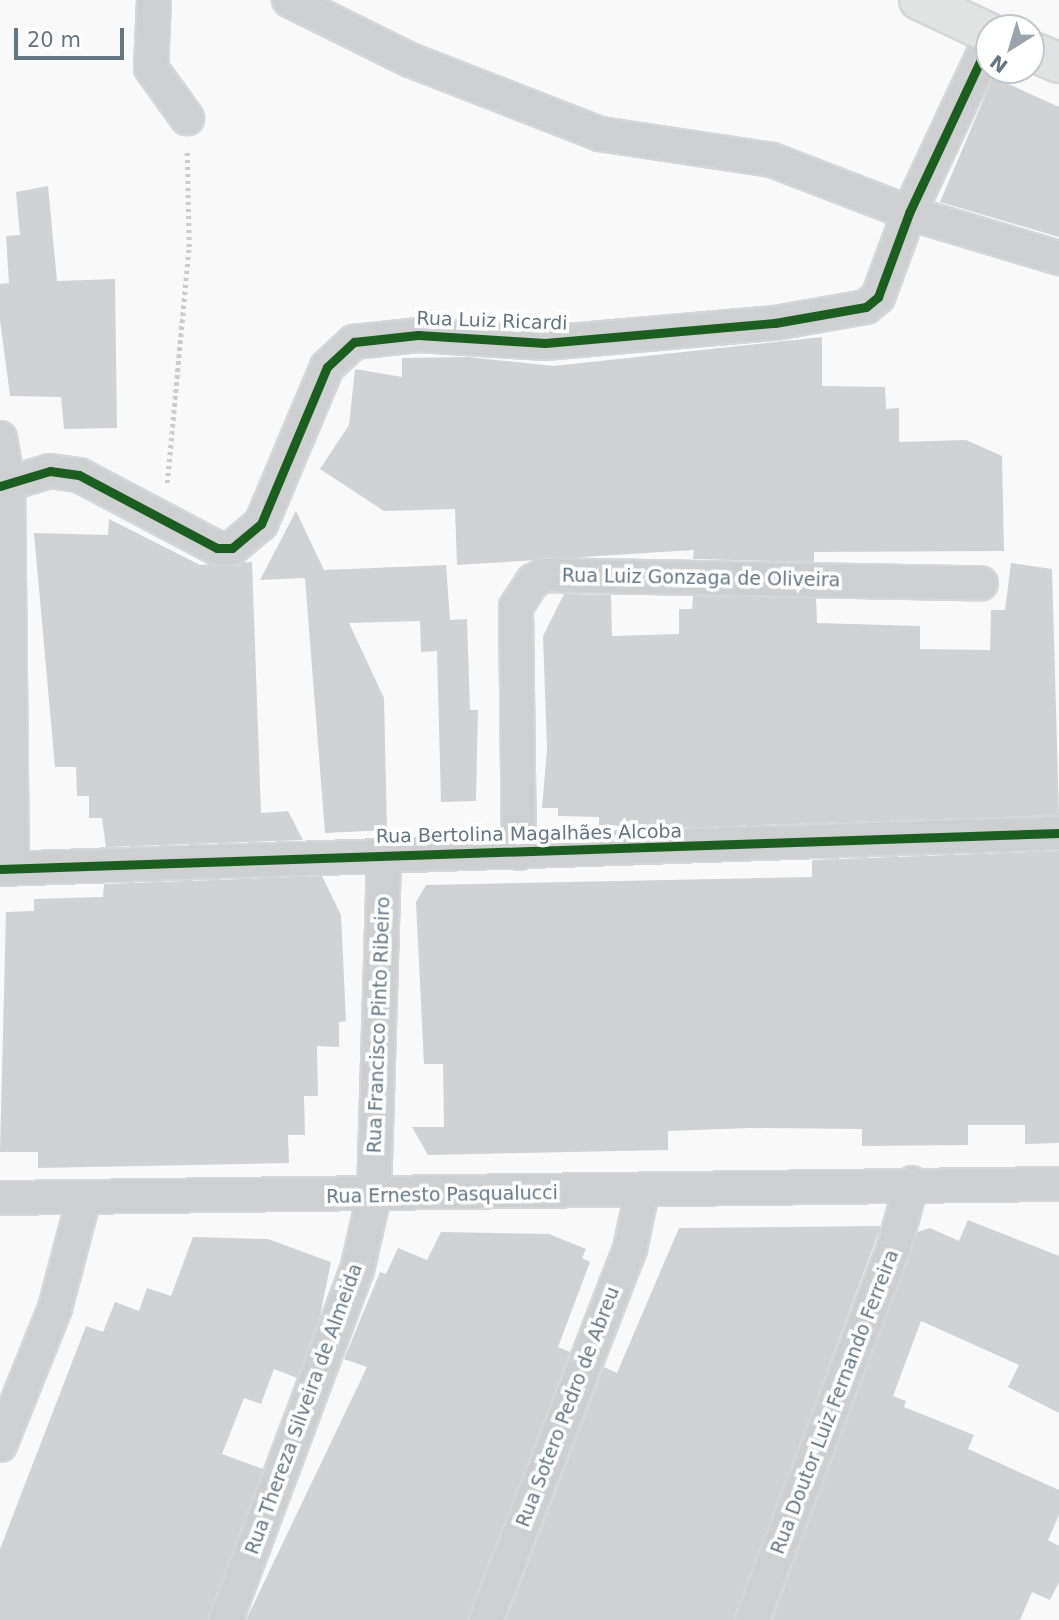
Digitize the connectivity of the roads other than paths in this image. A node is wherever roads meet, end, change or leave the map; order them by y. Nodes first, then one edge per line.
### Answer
1 (155, 0) edge
2 (289, 0) edge
3 (919, 0) edge
4 (975, 26) edge
5 (975, 72) edge
6 (187, 118) road end
7 (909, 213) junction
8 (1059, 258) edge
9 (0, 438) edge
10 (4, 484) edge
11 (981, 583) dead end
12 (1059, 834) edge
13 (519, 853) junction
14 (384, 854) junction
15 (6, 869) edge
16 (912, 1183) junction
17 (1059, 1184) edge
18 (642, 1192) junction
19 (374, 1196) junction
20 (0, 1198) edge
21 (83, 1202) junction
22 (0, 1445) edge
23 (226, 1620) edge
24 (486, 1620) edge
25 (752, 1620) edge

1 - 6 street
2 - 7 street
3 - 4 street
5 - 7 street, Rua Luiz Ricardi
7 - 8 street
7 - 10 street, Rua Luiz Ricardi
9 - 10 street
10 - 15 street
11 - 13 street, Rua Luiz Gonzaga de Oliveira
12 - 13 street, Rua Bertolina Magalhães Alcoba
13 - 14 street, Rua Bertolina Magalhães Alcoba
14 - 15 street, Rua Bertolina Magalhães Alcoba
14 - 19 street, Rua Francisco Pinto Ribeiro
16 - 17 street, Rua Ernesto Pasqualucci
16 - 18 street, Rua Ernesto Pasqualucci
16 - 25 street, Rua Doutor Luiz Fernando Ferreira
18 - 19 street, Rua Ernesto Pasqualucci
18 - 24 street, Rua Sotero Pedro de Abreu
19 - 21 street, Rua Ernesto Pasqualucci
19 - 23 street, Rua Thereza Silveira de Almeida
20 - 21 street, Rua Ernesto Pasqualucci
21 - 22 street

